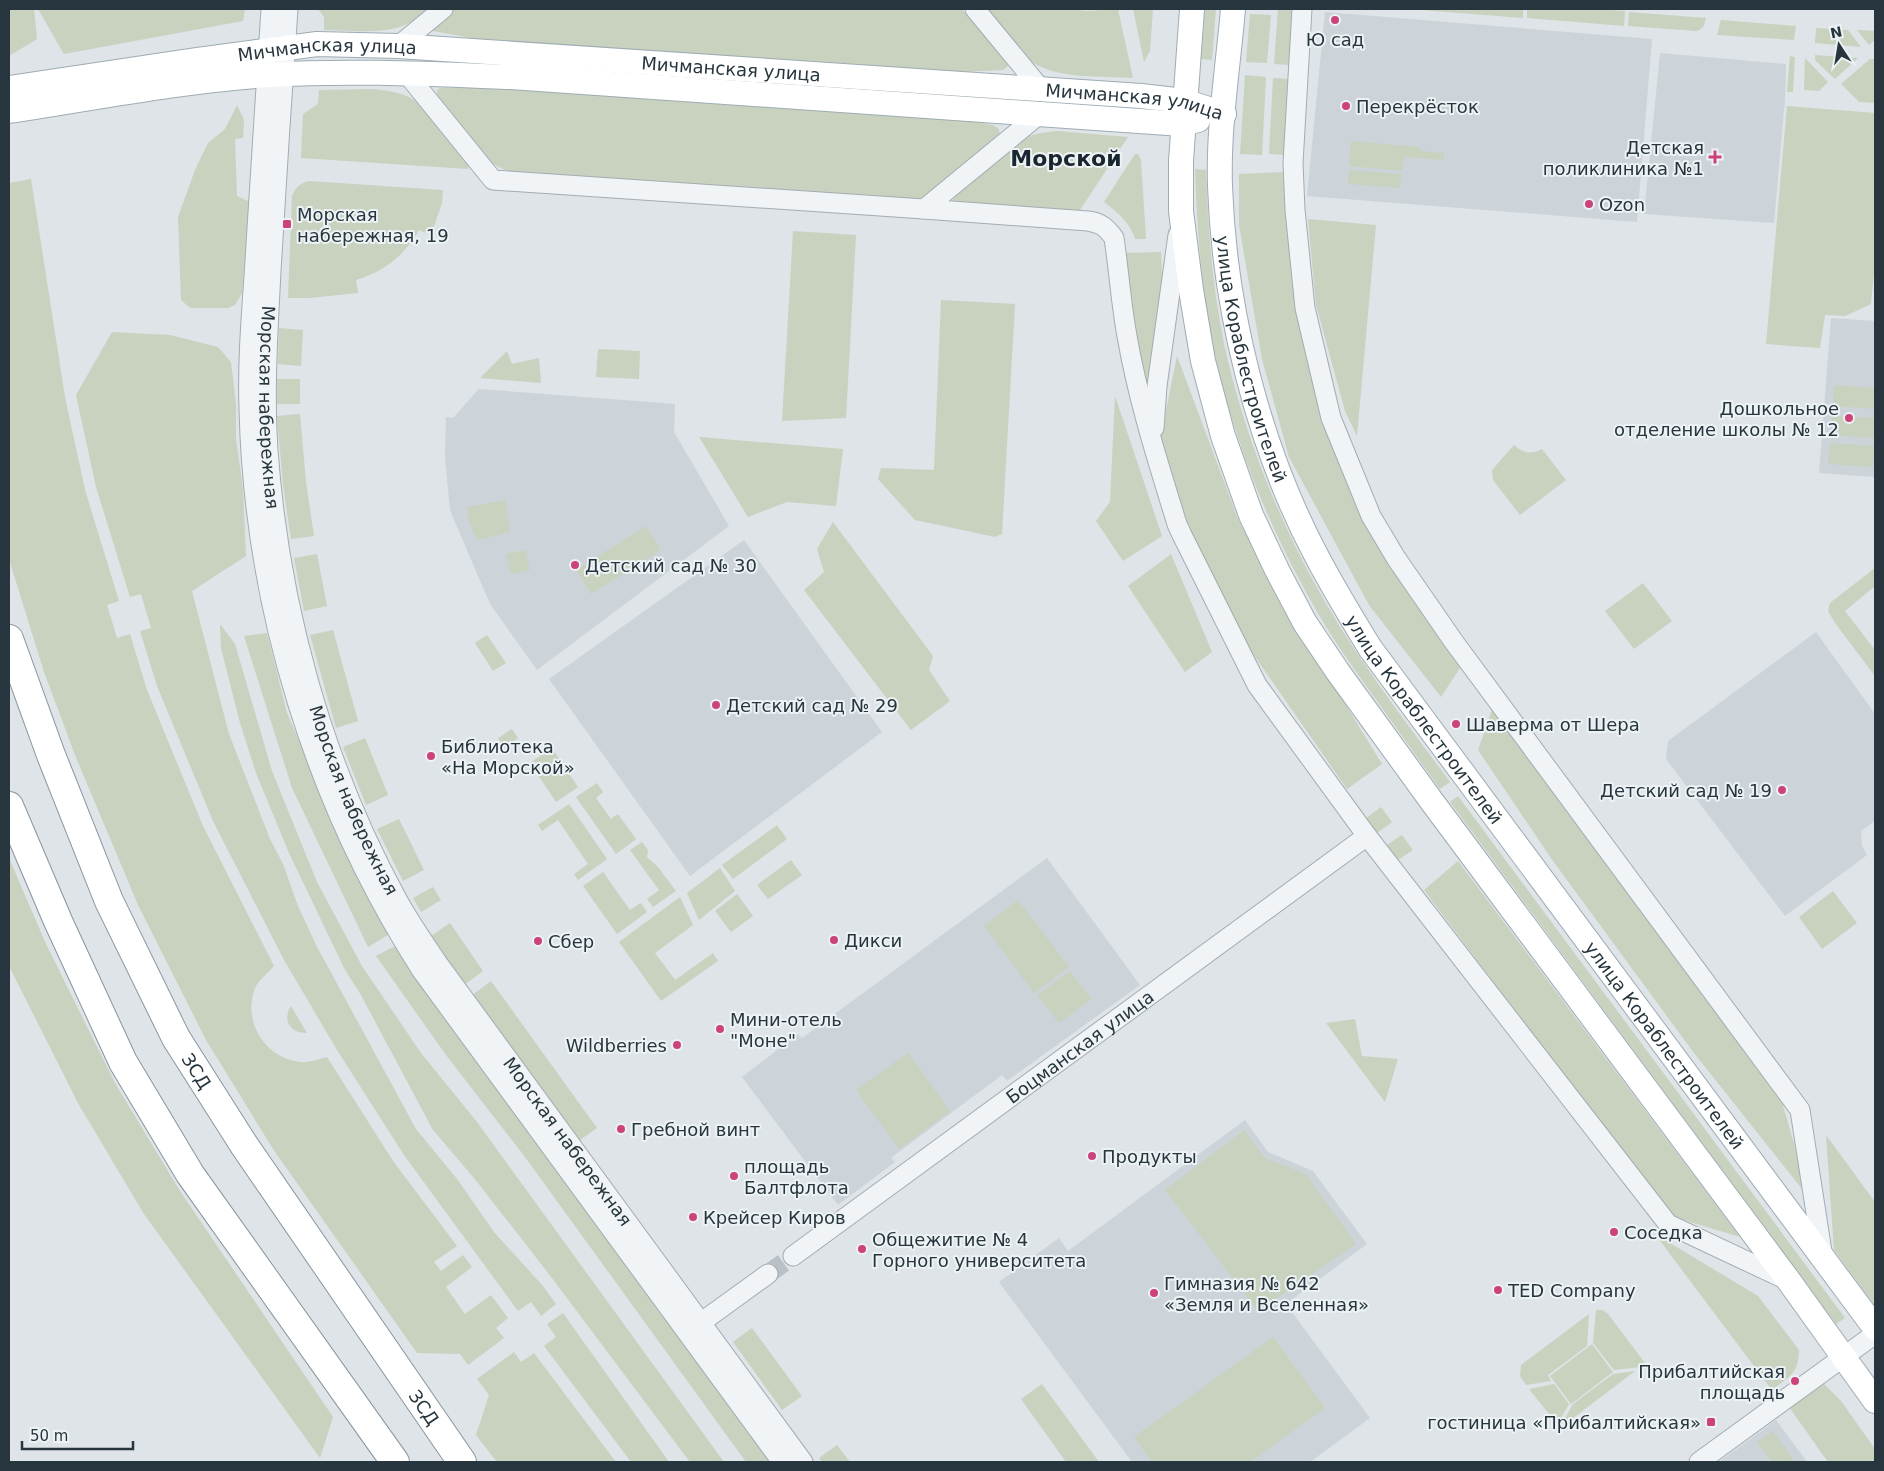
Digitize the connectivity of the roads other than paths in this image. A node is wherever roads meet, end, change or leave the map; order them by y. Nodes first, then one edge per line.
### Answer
1 (271, 9) edge
2 (288, 9) edge
3 (443, 9) edge
4 (975, 9) edge
5 (1192, 9) edge
6 (1233, 9) edge
7 (1302, 9) edge
8 (398, 46) junction
9 (277, 49) junction
10 (407, 74) junction
11 (275, 75) junction
12 (9, 88) edge
13 (1041, 89) junction
14 (9, 111) edge
15 (1183, 112) junction
16 (1041, 113) junction
17 (1224, 114) junction
18 (924, 210) junction
19 (1181, 211) junction
20 (1153, 448) junction
21 (9, 638) edge
22 (9, 806) edge
23 (1367, 836) junction
24 (793, 1256) tunnel mouth
25 (1824, 1259) junction
26 (768, 1274) tunnel mouth
27 (1788, 1281) junction
28 (694, 1328) junction
29 (1875, 1328) edge
30 (1875, 1334) edge
31 (1843, 1357) junction
32 (1875, 1402) edge
33 (395, 1462) edge
34 (462, 1462) edge
35 (782, 1462) edge
36 (803, 1462) edge
37 (1699, 1462) edge

1 - 9 street, Морская набережная
2 - 9 street, Морская набережная
3 - 8 street
4 - 13 street
5 - 15 main road
6 - 17 main road, улица Кораблестроителей
7 - 25 street
8 - 9 main road, Мичманская улица
8 - 13 main road, Мичманская улица
9 - 11 street, Морская набережная
9 - 12 main road, Мичманская улица
10 - 11 main road, Мичманская улица
10 - 16 main road, Мичманская улица
10 - 18 street
11 - 14 main road, Мичманская улица
11 - 28 street, Морская набережная
13 - 15 main road, Мичманская улица
15 - 16 main road, Мичманская улица
15 - 17 main road, Мичманская улица
15 - 19 main road
16 - 18 street
17 - 25 main road, улица Кораблестроителей
18 - 20 street
19 - 20 street
19 - 27 main road
20 - 23 street
21 - 34 highway, ЗСД
22 - 33 highway
23 - 24 street, Боцманская улица
23 - 27 street
25 - 29 main road, улица Кораблестроителей
26 - 28 street
27 - 31 main road
28 - 35 street, Морская набережная
28 - 36 street, Морская набережная
30 - 31 street
31 - 32 main road
31 - 37 street

